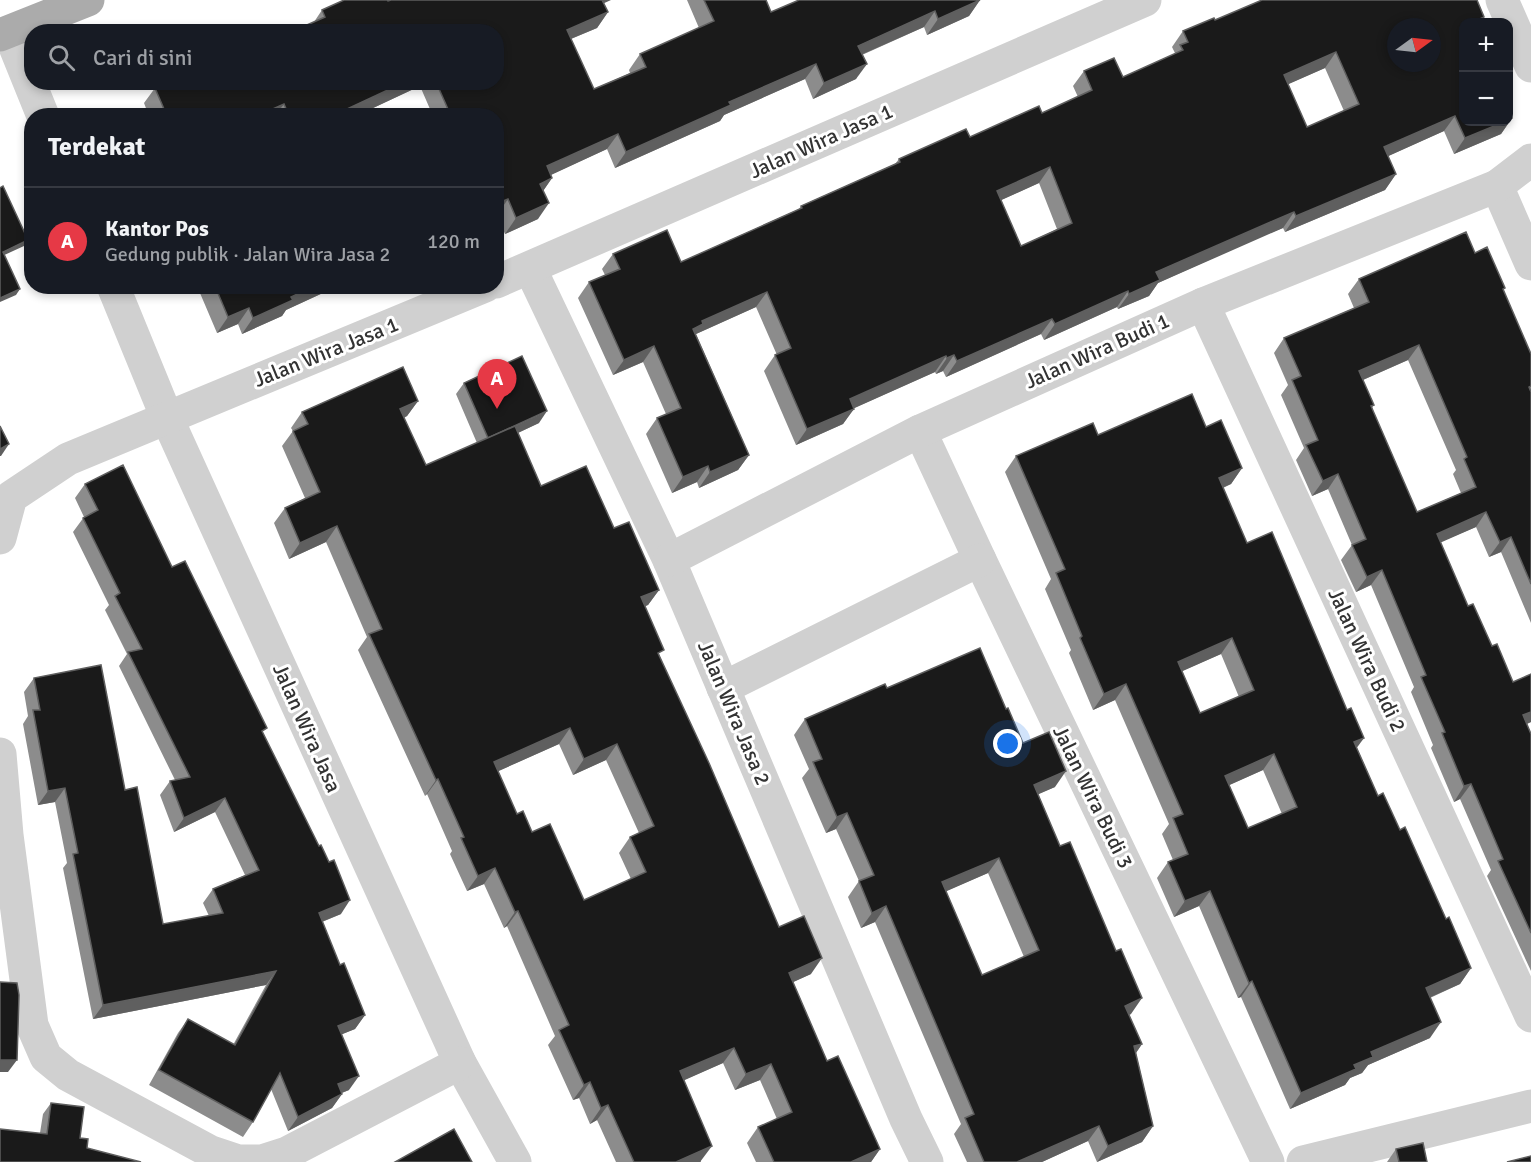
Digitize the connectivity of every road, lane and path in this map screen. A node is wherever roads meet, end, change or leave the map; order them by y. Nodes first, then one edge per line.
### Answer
1 (88, 0) edge
2 (1145, 0) edge
3 (1502, 0) edge
4 (29, 24) edge
5 (24, 26) edge
6 (4, 34) edge
7 (1531, 66) edge
8 (24, 76) edge
9 (31, 90) edge
10 (39, 108) edge
11 (1531, 160) edge
12 (1497, 186) junction
13 (1531, 264) edge
14 (530, 268) junction
15 (504, 279) edge
16 (116, 294) edge
17 (466, 294) edge
18 (1203, 304) junction
19 (167, 418) junction
20 (920, 431) junction
21 (0, 538) edge
22 (669, 560) junction
23 (980, 560) junction
24 (723, 688) junction
25 (0, 754) edge
26 (13, 982) edge
27 (1531, 1016) edge
28 (460, 1064) junction
29 (1531, 1106) edge
30 (515, 1162) edge
31 (927, 1162) edge
32 (1268, 1162) edge
33 (1303, 1162) edge

1 - 4 main road
2 - 14 street, Jalan Wira Jasa 1
3 - 7 street
5 - 6 main road
6 - 8 street
9 - 10 street
11 - 12 street, Jalan Wira Budi 1
12 - 13 street
12 - 18 street, Jalan Wira Budi 1
14 - 15 street, Jalan Wira Jasa 1
14 - 22 street, Jalan Wira Jasa 2
16 - 19 street, Jalan Wira Jasa
17 - 19 street, Jalan Wira Jasa 1
18 - 20 street, Jalan Wira Budi 1
18 - 27 street, Jalan Wira Budi 2
19 - 21 street, Jalan Wira Jasa 1
19 - 28 street, Jalan Wira Jasa
20 - 22 street, Jalan Wira Budi 1
20 - 23 street, Jalan Wira Budi 3
22 - 24 street, Jalan Wira Jasa 2
23 - 24 street
23 - 32 street, Jalan Wira Budi 3
24 - 31 street, Jalan Wira Jasa 2
25 - 26 street
26 - 28 street
28 - 30 street, Jalan Wira Jasa
29 - 33 street

